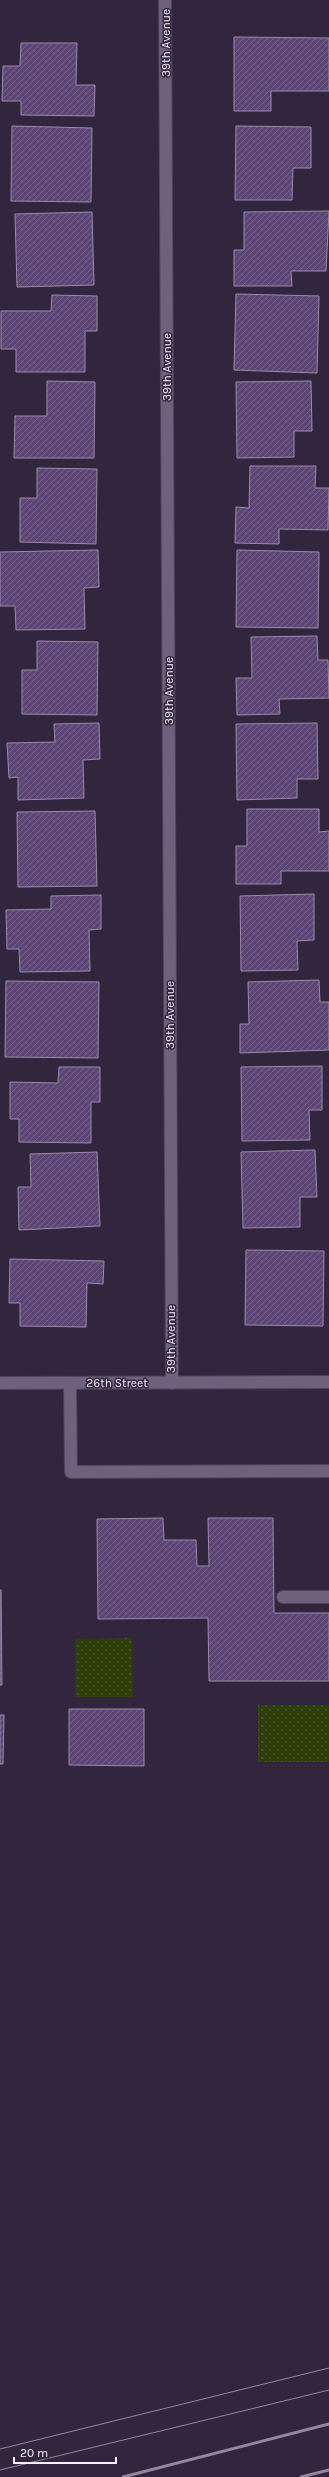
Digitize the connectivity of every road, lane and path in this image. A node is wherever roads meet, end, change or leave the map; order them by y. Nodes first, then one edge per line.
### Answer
1 (165, 0) edge
2 (329, 1382) edge
3 (0, 1383) edge
4 (70, 1383) junction
5 (172, 1383) junction
6 (329, 1471) edge
7 (283, 1597) dead end
8 (329, 1597) edge

1 - 5 street, 39th Avenue
2 - 5 street, 26th Street
3 - 4 street, 26th Street
4 - 5 street, 26th Street
4 - 6 street
7 - 8 street

